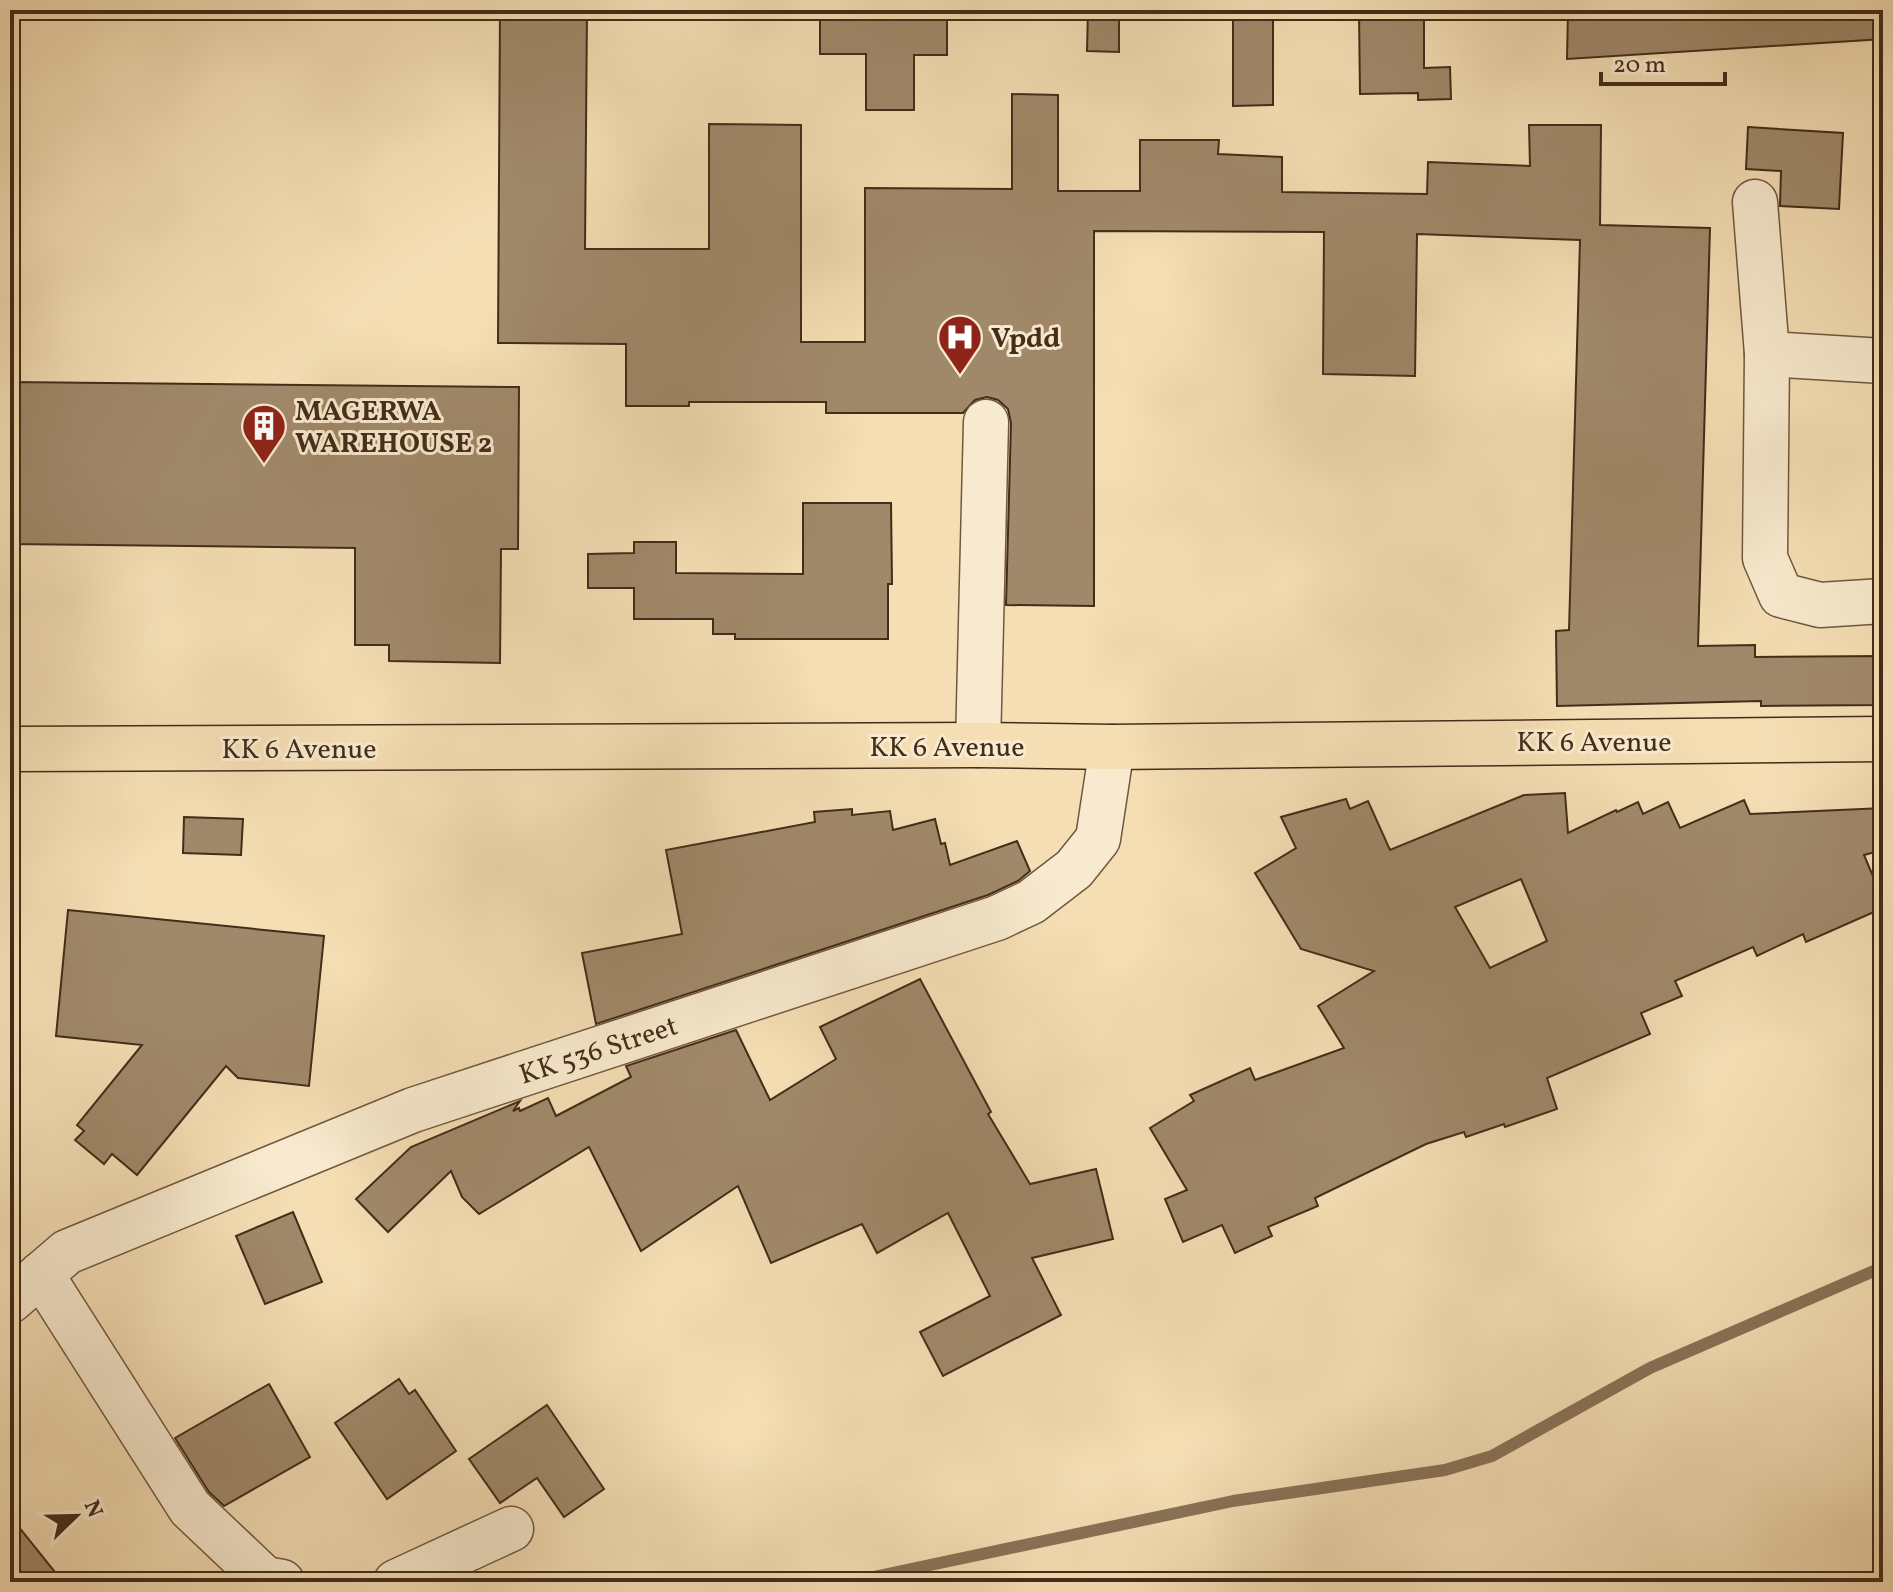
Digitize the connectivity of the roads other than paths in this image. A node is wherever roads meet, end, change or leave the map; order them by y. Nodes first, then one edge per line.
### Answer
1 (1755, 202) dead end
2 (1767, 354) junction
3 (1883, 361) edge
4 (986, 422) dead end
5 (1883, 601) edge
6 (1883, 739) edge
7 (978, 745) junction
8 (1112, 747) junction
9 (10, 749) edge
10 (25, 1288) edge
11 (511, 1529) dead end
12 (282, 1582) edge
13 (396, 1582) edge

1 - 2 street
2 - 3 street
2 - 5 street
4 - 7 street
6 - 8 main road, KK 6 Avenue
7 - 8 main road, KK 6 Avenue
7 - 9 main road, KK 6 Avenue
8 - 10 street, KK 536 Street
10 - 12 street
11 - 13 street

